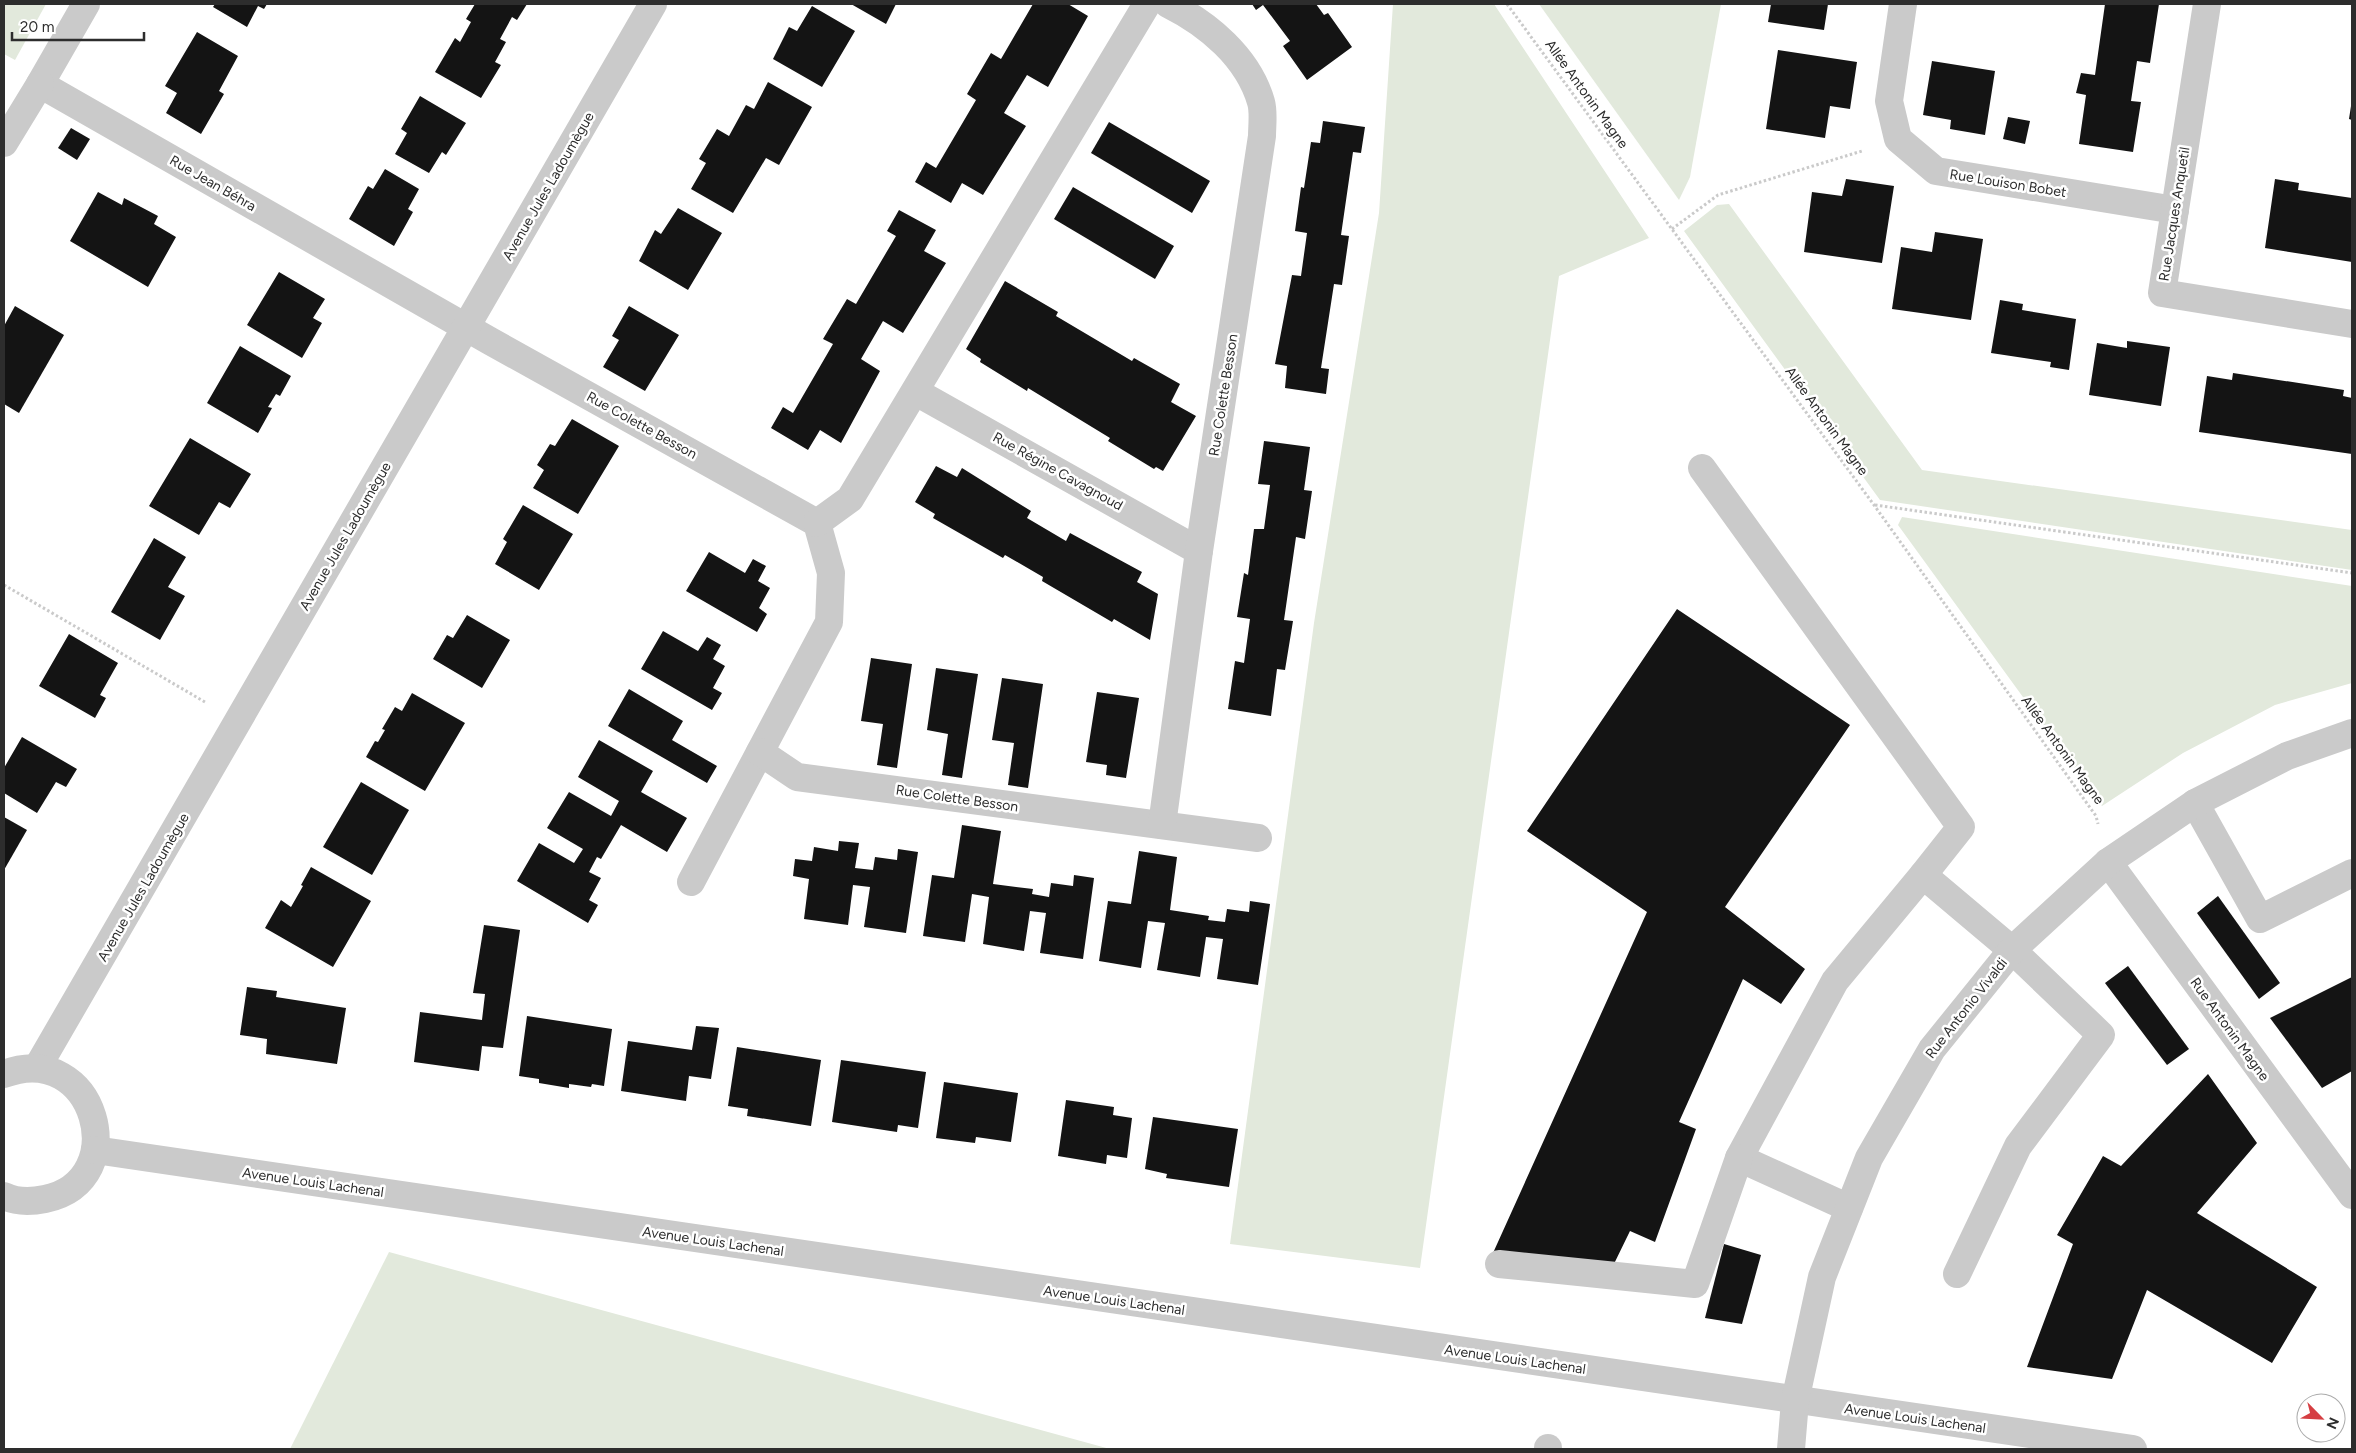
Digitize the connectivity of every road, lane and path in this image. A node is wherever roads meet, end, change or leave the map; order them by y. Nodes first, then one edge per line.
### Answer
1 (86, 4) edge
2 (653, 4) edge
3 (1147, 4) edge
4 (1168, 4) edge
5 (1507, 4) edge
6 (1903, 4) edge
7 (2207, 4) edge
8 (40, 84) junction
9 (1898, 139) junction
10 (4, 144) edge
11 (2175, 210) junction
12 (1672, 229) junction
13 (2352, 324) edge
14 (466, 327) junction
15 (916, 392) junction
16 (1702, 468) dead end
17 (1874, 505) junction
18 (818, 523) junction
19 (1200, 551) junction
20 (2352, 573) edge
21 (4, 585) edge
22 (238, 722) junction
23 (2352, 733) edge
24 (760, 752) junction
25 (2195, 803) junction
26 (1162, 826) junction
27 (1258, 838) dead end
28 (2108, 862) junction
29 (2352, 873) edge
30 (1923, 875) junction
31 (691, 882) dead end
32 (2012, 950) junction
33 (37, 1068) junction
34 (4, 1074) edge
35 (95, 1150) junction
36 (1739, 1158) junction
37 (2352, 1195) edge
38 (4, 1196) edge
39 (1849, 1208) junction
40 (1499, 1264) dead end
41 (1957, 1274) dead end
42 (1795, 1401) junction
43 (1791, 1449) edge
44 (2133, 1449) edge

1 - 8 street
2 - 14 street, Avenue Jules Ladoumègue
3 - 15 street
4 - 19 street, Rue Colette Besson
5 - 12 path, Allée Antonin Magne
6 - 9 street
7 - 11 street, Rue Jacques Anquetil
8 - 10 street
8 - 14 street, Rue Jean Béhra
9 - 11 street, Rue Louison Bobet
9 - 12 path
11 - 13 street, Rue Jacques Anquetil
12 - 17 path, Allée Antonin Magne
14 - 18 street, Rue Colette Besson
14 - 22 street, Avenue Jules Ladoumègue
15 - 18 street
15 - 19 street, Rue Régine Cavagnoud
16 - 30 street
17 - 20 path
17 - 28 path, Allée Antonin Magne
18 - 24 street
19 - 26 street, Rue Colette Besson
21 - 22 path
22 - 33 street, Avenue Jules Ladoumègue
23 - 25 street, Rue Antonio Vivaldi
24 - 26 street, Rue Colette Besson
24 - 31 street
25 - 28 street, Rue Antonio Vivaldi
25 - 29 street
26 - 27 street, Rue Colette Besson
28 - 32 street, Rue Antonio Vivaldi
28 - 37 street, Rue Antonin Magne
30 - 32 street
30 - 36 street
32 - 39 street, Rue Antonio Vivaldi
32 - 41 street
33 - 34 street
33 - 35 street
35 - 38 street
35 - 42 street, Avenue Louis Lachenal
36 - 39 street
36 - 40 street
39 - 42 street, Rue Antonio Vivaldi
42 - 43 street, Rue Antonio Vivaldi
42 - 44 street, Avenue Louis Lachenal

